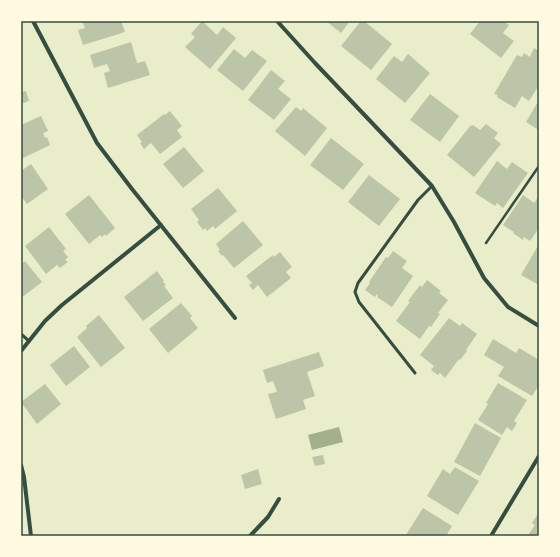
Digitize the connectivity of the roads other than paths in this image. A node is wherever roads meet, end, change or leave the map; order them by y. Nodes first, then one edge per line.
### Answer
1 (33, 21) edge
2 (277, 21) edge
3 (432, 186) junction
4 (161, 225) junction
5 (236, 318) dead end
6 (539, 326) edge
7 (21, 334) edge
8 (29, 341) junction
9 (21, 351) edge
10 (415, 374) dead end
11 (539, 456) edge
12 (21, 465) edge
13 (279, 499) dead end
14 (31, 536) edge
15 (250, 536) edge
16 (491, 536) edge

1 - 4 street
2 - 3 street
3 - 6 street
3 - 10 lane
4 - 5 street
4 - 8 street
7 - 8 lane
8 - 9 street
11 - 16 street
12 - 14 street
13 - 15 street

